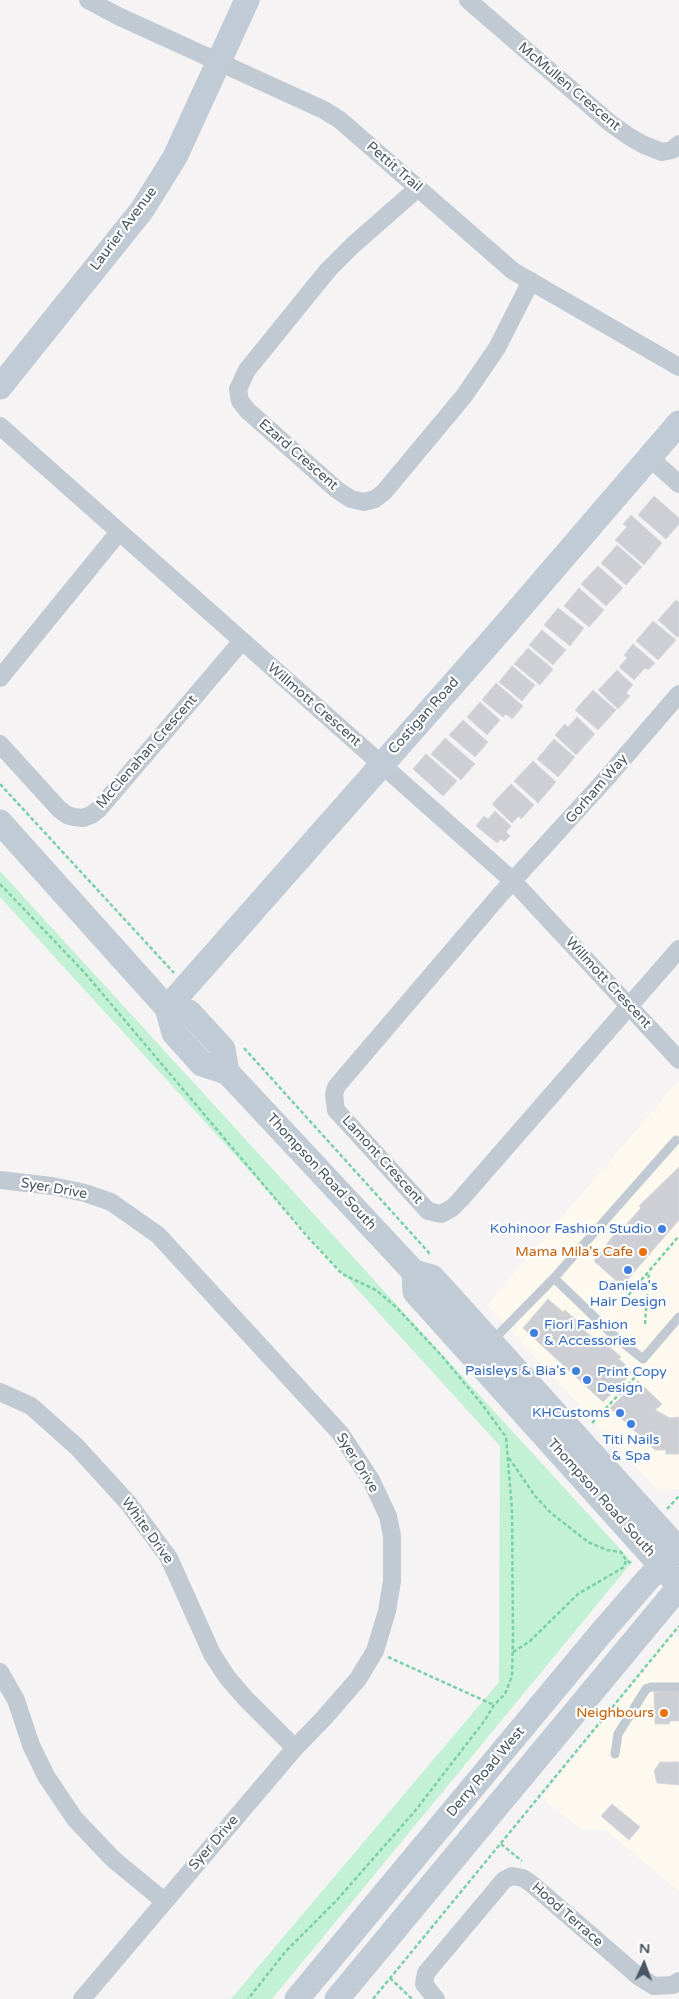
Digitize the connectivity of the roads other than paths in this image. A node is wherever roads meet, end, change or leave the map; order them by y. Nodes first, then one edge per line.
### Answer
1 (88, 0) edge
2 (247, 0) edge
3 (468, 0) edge
4 (218, 62) junction
5 (679, 144) edge
6 (418, 188) junction
7 (532, 281) junction
8 (679, 367) edge
9 (0, 387) edge
10 (679, 422) edge
11 (0, 426) edge
12 (649, 458) junction
13 (679, 484) edge
14 (119, 532) junction
15 (242, 641) junction
16 (0, 678) edge
17 (679, 694) edge
18 (0, 744) edge
19 (381, 764) junction
20 (0, 822) edge
21 (513, 881) junction
22 (679, 949) edge
23 (630, 1007) junction
24 (167, 1008) junction
25 (679, 1060) edge
26 (676, 1140) dead end
27 (0, 1180) edge
28 (554, 1278) junction
29 (679, 1317) edge
30 (483, 1350) junction
31 (0, 1392) edge
32 (674, 1553) edge
33 (679, 1587) edge
34 (0, 1672) edge
35 (679, 1687) edge
36 (294, 1748) junction
37 (615, 1754) dead end
38 (164, 1901) junction
39 (679, 1981) edge
40 (82, 1999) edge
41 (297, 1999) edge
42 (337, 1999) edge
43 (436, 1999) edge

1 - 4 street, Pettit Trail
2 - 4 main road, Laurier Avenue
3 - 5 street, McMullen Crescent
4 - 6 street, Pettit Trail
4 - 9 main road, Laurier Avenue
6 - 7 street, Pettit Trail
6 - 7 street, Ezard Crescent
7 - 8 street, Pettit Trail
10 - 12 main road, Costigan Road
11 - 14 street, Willmott Crescent
12 - 13 street
12 - 19 main road, Costigan Road
14 - 15 street, Willmott Crescent
14 - 16 street
15 - 18 street, McClenahan Crescent
15 - 19 street, Willmott Crescent
17 - 21 street, Gorham Way
19 - 21 street, Willmott Crescent
19 - 24 main road, Costigan Road
20 - 24 main road
21 - 23 street, Willmott Crescent
21 - 23 street, Lamont Crescent
22 - 23 street, Lamont Crescent
23 - 25 street, Willmott Crescent
24 - 30 main road, Thompson Road South
26 - 28 lane
27 - 36 street, Syer Drive
28 - 29 lane
28 - 30 lane
30 - 32 main road, Thompson Road South
31 - 36 street, White Drive
32 - 33 main road, Thompson Road South
32 - 41 main road, Derry Road West
33 - 42 main road
34 - 38 street
35 - 37 lane
36 - 38 street, Syer Drive
38 - 40 street, Syer Drive
39 - 43 street, Hood Terrace

